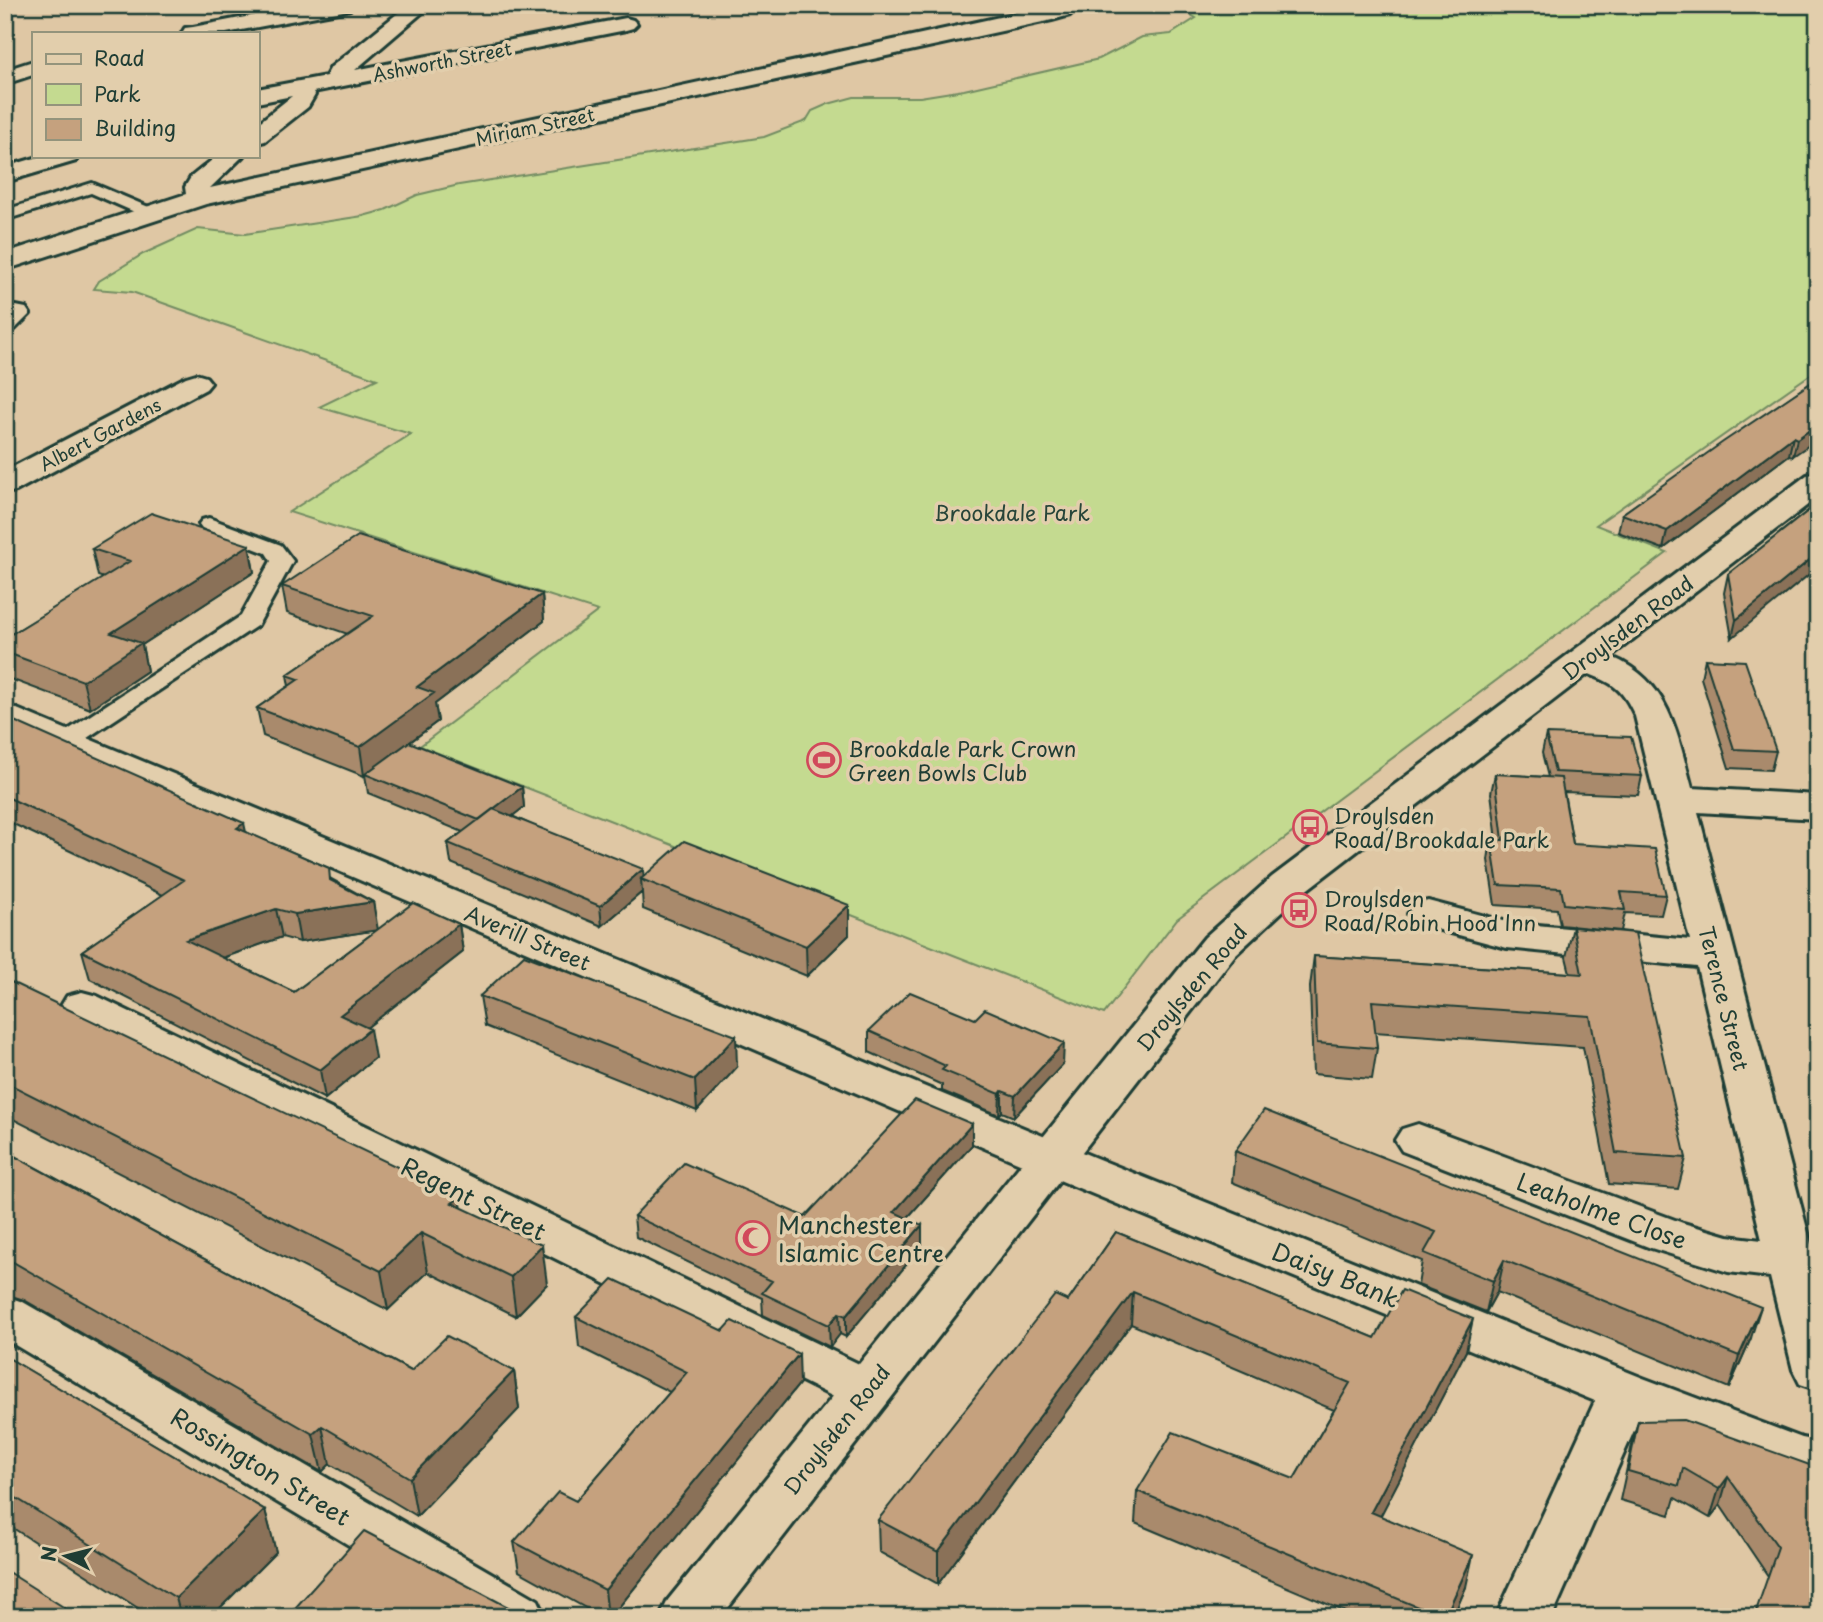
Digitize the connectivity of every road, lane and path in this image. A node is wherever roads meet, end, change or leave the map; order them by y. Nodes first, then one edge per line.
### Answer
1 (343, 5) edge
2 (421, 5) edge
3 (1066, 5) edge
4 (626, 24) dead end
5 (198, 32) edge
6 (32, 68) edge
7 (5, 77) edge
8 (341, 80) junction
9 (298, 88) junction
10 (259, 96) edge
11 (259, 134) edge
12 (60, 158) edge
13 (230, 158) edge
14 (5, 175) edge
15 (200, 198) junction
16 (152, 214) junction
17 (5, 215) edge
18 (5, 262) edge
19 (196, 383) dead end
20 (1818, 482) edge
21 (5, 484) edge
22 (209, 524) dead end
23 (1585, 659) junction
24 (5, 715) edge
25 (66, 740) junction
26 (1676, 799) junction
27 (1818, 807) edge
28 (1428, 914) dead end
29 (1715, 956) junction
30 (82, 1006) dead end
31 (1418, 1140) dead end
32 (1052, 1158) junction
33 (1791, 1261) junction
34 (5, 1315) edge
35 (1818, 1370) edge
36 (866, 1390) junction
37 (1625, 1392) junction
38 (1818, 1462) edge
39 (518, 1617) edge
40 (688, 1617) edge
41 (1524, 1617) edge

1 - 5 street
2 - 8 street
3 - 15 street, Miriam Street
4 - 8 street, Ashworth Street
6 - 7 street
8 - 9 street, Ashworth Street
9 - 10 street, Ashworth Street
9 - 11 street
12 - 14 street
13 - 15 street
15 - 16 street, Miriam Street
16 - 17 lane
16 - 18 street, Miriam Street
19 - 21 street, Albert Gardens
20 - 23 street, Droylsden Road
22 - 25 lane
23 - 26 street, Terence Street
23 - 32 street, Droylsden Road
24 - 25 street, Averill Street
25 - 32 street, Averill Street
26 - 27 street
26 - 29 street, Terence Street
28 - 29 street
29 - 33 street, Terence Street
30 - 36 street, Regent Street
31 - 33 street, Leaholme Close
32 - 36 street, Droylsden Road
32 - 37 street, Daisy Bank
33 - 35 street, Terence Street
34 - 39 street, Rossington Street
36 - 40 street, Droylsden Road
37 - 38 street, Daisy Bank
37 - 41 street

